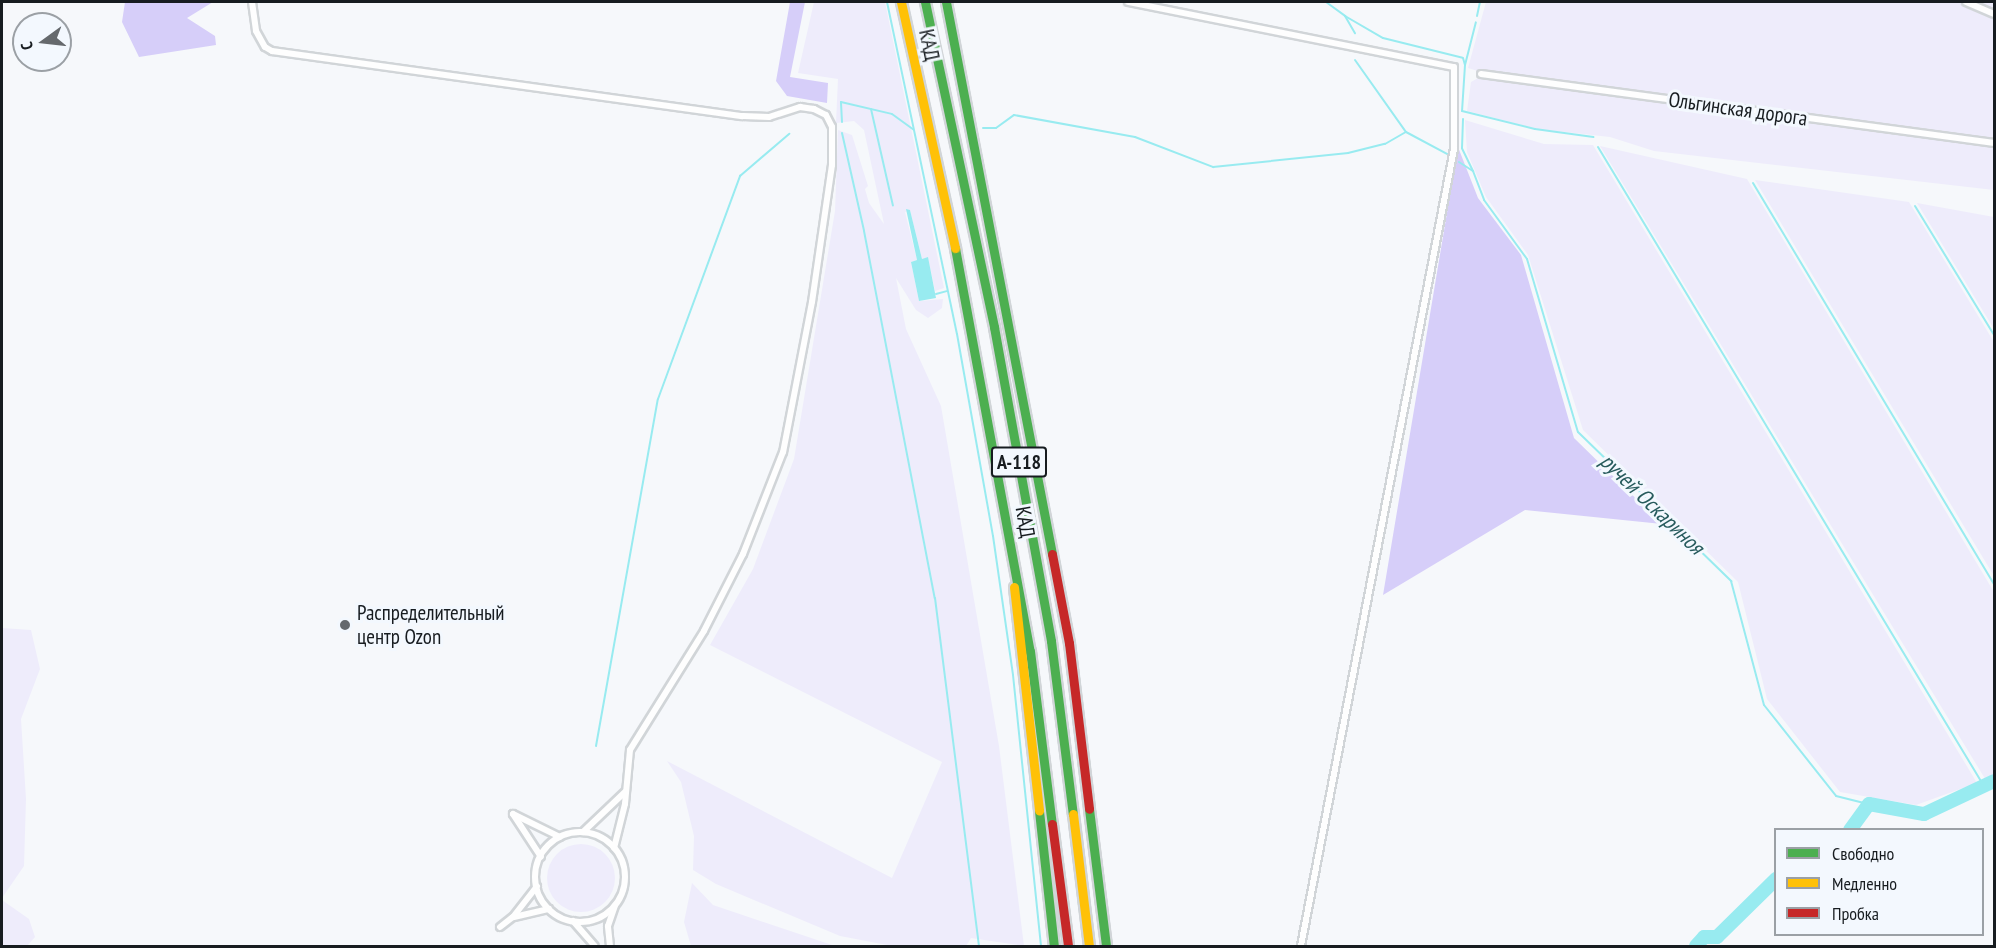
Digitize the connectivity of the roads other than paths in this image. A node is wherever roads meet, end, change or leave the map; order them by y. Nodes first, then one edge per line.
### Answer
1 (252, 2) edge
2 (901, 2) edge
3 (925, 2) edge
4 (946, 2) edge
5 (1128, 2) edge
6 (1966, 2) edge
7 (1995, 15) edge
8 (1481, 74) dead end
9 (1995, 143) edge
10 (1009, 537) junction
11 (625, 792) junction
12 (583, 832) junction
13 (560, 837) junction
14 (614, 848) junction
15 (541, 857) junction
16 (537, 886) junction
17 (616, 905) junction
18 (549, 909) junction
19 (513, 917) junction
20 (573, 921) junction
21 (500, 927) dead end
22 (594, 946) edge
23 (610, 946) edge
24 (1054, 946) edge
25 (1068, 946) edge
26 (1089, 946) edge
27 (1106, 946) edge
28 (1301, 946) edge

1 - 11 street
2 - 10 main road, КАД / А-118
3 - 26 main road, КАД / А-118
4 - 27 main road
5 - 28 street
6 - 7 street
8 - 9 street, Ольгинская дорога
10 - 24 main road
10 - 25 main road, КАД / А-118
11 - 12 street
11 - 14 street
12 - 13 street
12 - 14 street
13 - 15 street
13 - 15 street
14 - 17 street
15 - 16 street
16 - 18 street
16 - 19 street
17 - 20 street
17 - 23 street
18 - 19 street
18 - 20 street
19 - 21 street
20 - 22 street

